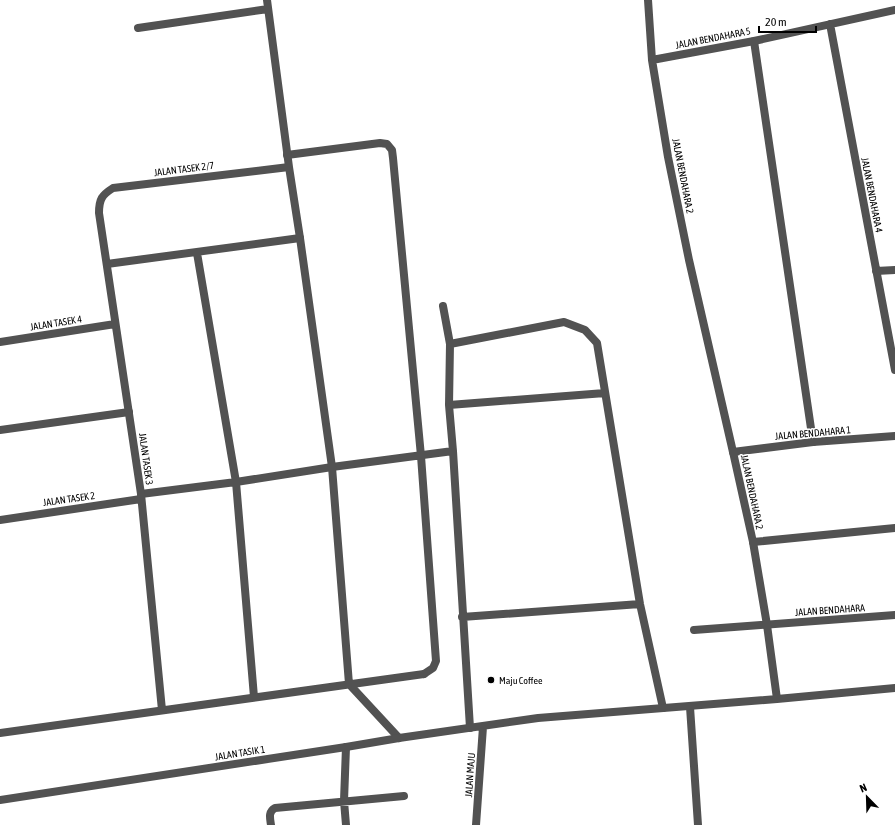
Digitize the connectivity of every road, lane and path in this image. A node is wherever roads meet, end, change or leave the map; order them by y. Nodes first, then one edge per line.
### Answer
1 (267, 0) edge
2 (648, 0) edge
3 (268, 9) junction
4 (895, 10) edge
5 (830, 24) junction
6 (138, 28) dead end
7 (754, 41) junction
8 (652, 60) junction
9 (287, 155) junction
10 (289, 167) junction
11 (99, 213) joint
12 (300, 238) junction
13 (197, 253) junction
14 (107, 264) junction
15 (895, 270) edge
16 (876, 271) junction
17 (443, 306) dead end
18 (115, 324) junction
19 (0, 342) edge
20 (450, 344) junction
21 (894, 364) edge
22 (605, 393) junction
23 (449, 405) junction
24 (129, 412) junction
25 (0, 430) edge
26 (895, 436) edge
27 (813, 442) junction
28 (453, 450) junction
29 (733, 452) junction
30 (421, 456) junction
31 (332, 467) junction
32 (236, 482) junction
33 (141, 496) junction
34 (0, 520) edge
35 (895, 528) edge
36 (753, 542) junction
37 (640, 604) junction
38 (895, 615) edge
39 (462, 617) junction
40 (767, 625) junction
41 (694, 630) dead end
42 (349, 684) junction
43 (895, 688) edge
44 (254, 697) junction
45 (777, 699) junction
46 (690, 707) junction
47 (664, 708) junction
48 (162, 710) junction
49 (483, 726) junction
50 (470, 728) junction
51 (0, 733) edge
52 (399, 738) junction
53 (346, 747) junction
54 (404, 796) dead end
55 (0, 800) edge
56 (344, 800) junction
57 (271, 825) edge
58 (346, 825) edge
59 (476, 825) edge
60 (698, 825) edge

1 - 3 street
2 - 8 street, JALAN BENDAHARA 2
3 - 6 street
3 - 9 street
4 - 5 street, JALAN BENDAHARA 5
5 - 7 street, JALAN BENDAHARA 5
5 - 16 street, JALAN BENDAHARA 4
7 - 8 street, JALAN BENDAHARA 5
7 - 27 street
8 - 29 street, JALAN BENDAHARA 2
9 - 10 street
9 - 30 street
10 - 11 street, JALAN TASEK 2/7
10 - 12 street
11 - 14 street, JALAN TASEK 3
12 - 13 street
12 - 31 street
13 - 14 street
13 - 32 street
14 - 18 street, JALAN TASEK 3
15 - 16 street
16 - 21 street, JALAN BENDAHARA 4
17 - 20 street
18 - 19 street, JALAN TASEK 4
18 - 24 street, JALAN TASEK 3
20 - 22 street
20 - 23 street
22 - 23 street
22 - 37 street
23 - 28 street
24 - 25 street
24 - 33 street, JALAN TASEK 3
26 - 27 street, JALAN BENDAHARA 1
27 - 29 street, JALAN BENDAHARA 1
28 - 30 street, JALAN TASEK 2
28 - 39 street
29 - 36 street, JALAN BENDAHARA 2
30 - 31 street, JALAN TASEK 2
30 - 42 street
31 - 32 street, JALAN TASEK 2
31 - 42 street
32 - 33 street, JALAN TASEK 2
32 - 44 street
33 - 34 street, JALAN TASEK 2
33 - 48 street, JALAN TASEK 3
35 - 36 street
36 - 40 street, JALAN BENDAHARA 2
37 - 39 street
37 - 47 street
38 - 40 street, JALAN BENDAHARA
39 - 50 street
40 - 41 street, JALAN BENDAHARA
40 - 45 street, JALAN BENDAHARA 2
42 - 44 street
42 - 52 street
43 - 45 street
44 - 48 street
45 - 46 street
46 - 47 street
46 - 60 street
47 - 49 street
48 - 51 street
49 - 50 street, JALAN TASIK 1
49 - 59 street, JALAN MAJU
50 - 52 street, JALAN TASIK 1
52 - 53 street, JALAN TASIK 1
53 - 55 street, JALAN TASIK 1
53 - 56 street
54 - 56 street
56 - 57 street
56 - 58 street

